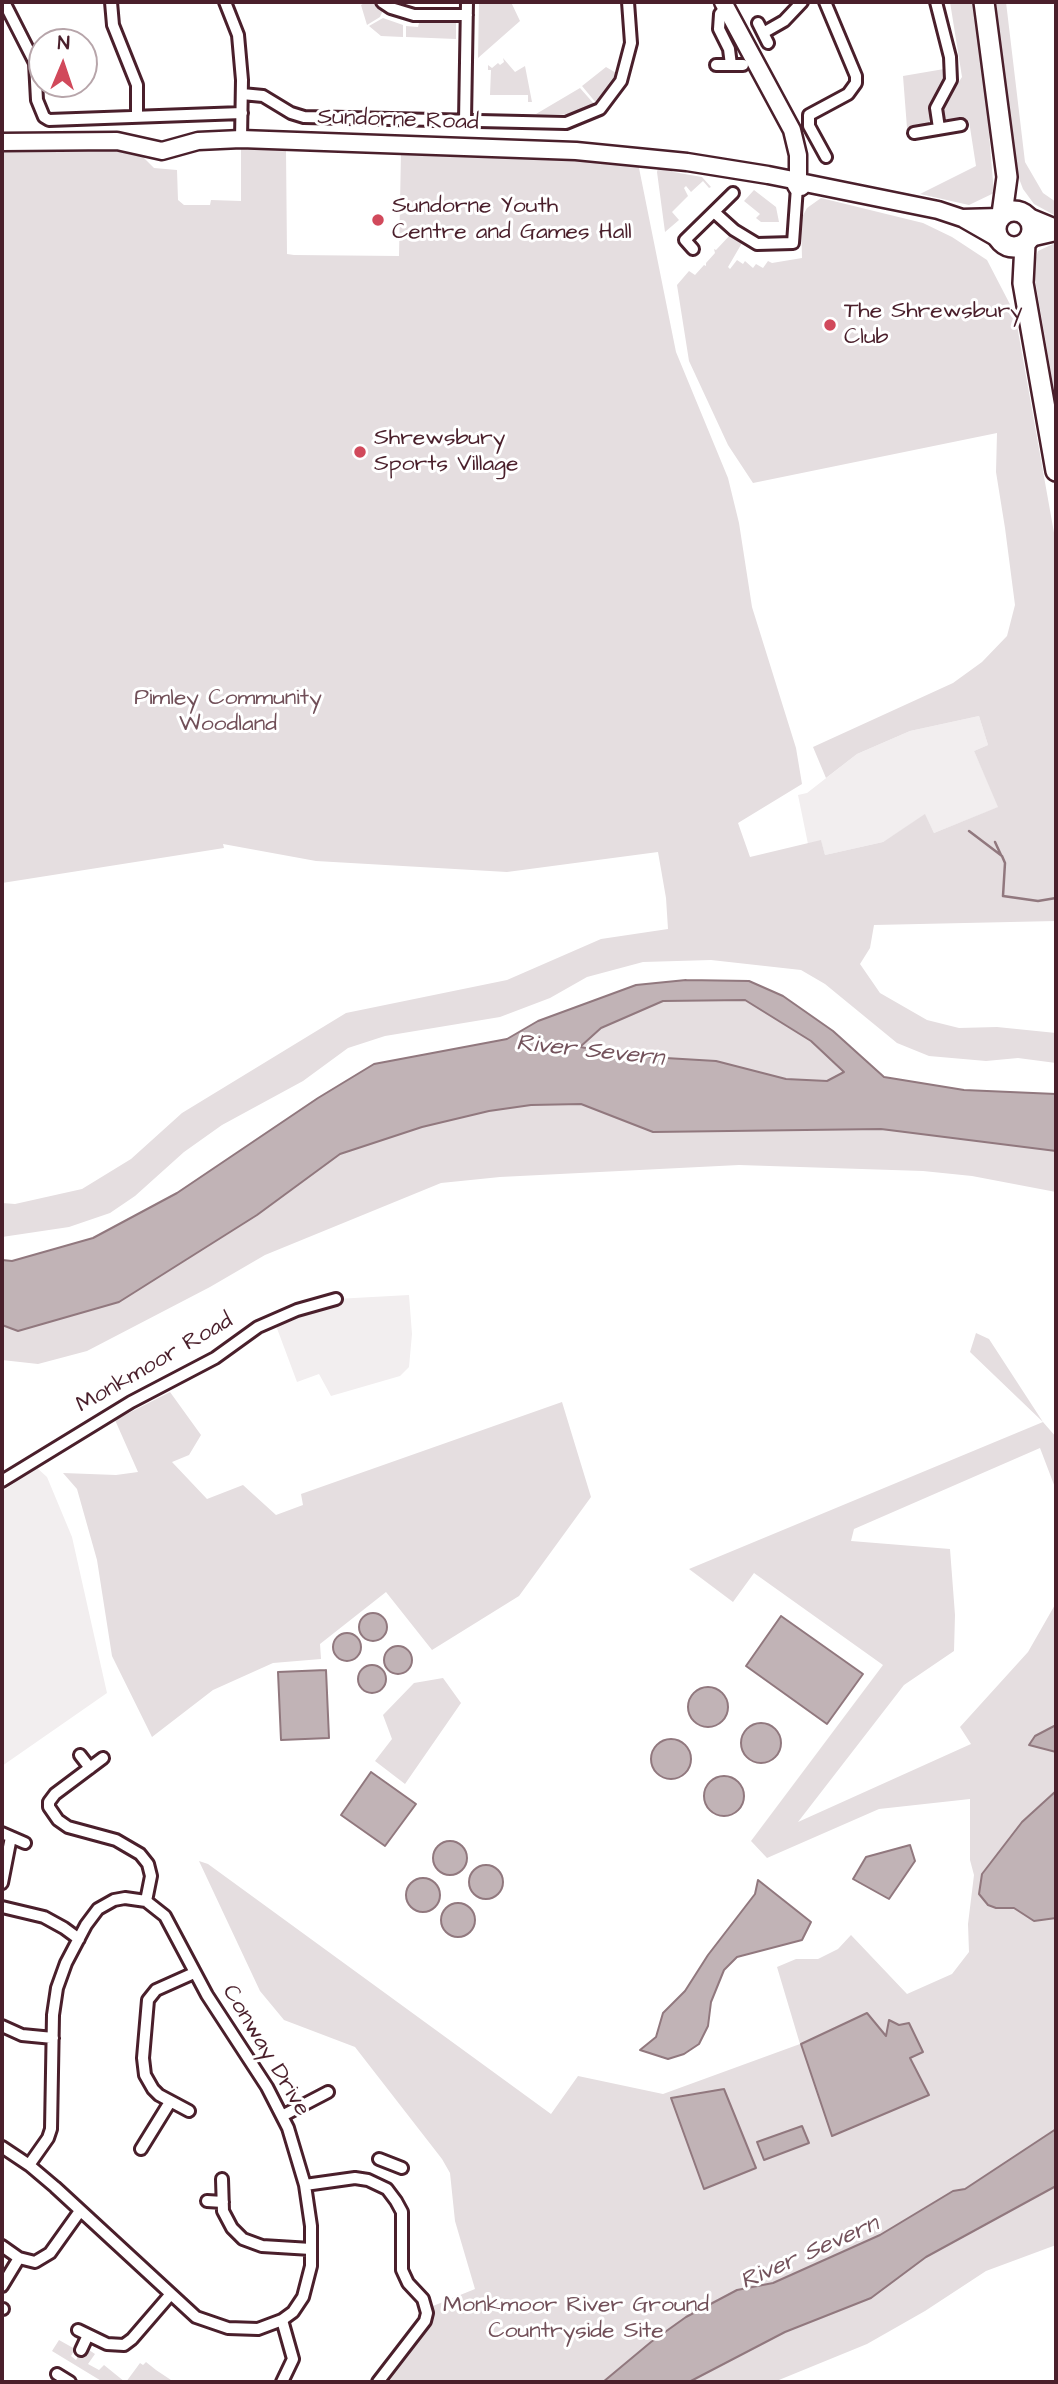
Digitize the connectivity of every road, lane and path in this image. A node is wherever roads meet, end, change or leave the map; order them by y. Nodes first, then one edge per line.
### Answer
1 (4, 2) edge
2 (111, 2) edge
3 (226, 2) edge
4 (382, 2) edge
5 (467, 2) edge
6 (628, 2) edge
7 (802, 2) edge
8 (825, 2) edge
9 (936, 2) edge
10 (984, 2) edge
11 (725, 4) edge
12 (467, 15) junction
13 (763, 33) dead end
14 (716, 65) dead end
15 (242, 94) junction
16 (242, 113) junction
17 (137, 117) junction
18 (465, 121) junction
19 (961, 125) dead end
20 (939, 128) junction
21 (914, 133) dead end
22 (241, 139) junction
23 (2, 142) edge
24 (826, 151) dead end
25 (1007, 177) junction
26 (798, 181) junction
27 (733, 193) dead end
28 (714, 212) junction
29 (1027, 215) junction
30 (1001, 216) junction
31 (962, 218) junction
32 (1056, 230) edge
33 (1015, 242) junction
34 (693, 249) dead end
35 (1056, 471) edge
36 (336, 1299) dead end
37 (2, 1481) edge
38 (80, 1755) dead end
39 (103, 1758) dead end
40 (90, 1768) junction
41 (7, 1835) edge
42 (25, 1843) dead end
43 (2, 1883) edge
44 (145, 1901) junction
45 (2, 1907) edge
46 (79, 1939) junction
47 (194, 1973) junction
48 (2, 2026) edge
49 (53, 2038) junction
50 (328, 2091) dead end
51 (170, 2102) junction
52 (189, 2111) dead end
53 (282, 2116) junction
54 (138, 2128) dead end
55 (150, 2135) junction
56 (2, 2147) edge
57 (141, 2149) dead end
58 (379, 2159) dead end
59 (29, 2165) junction
60 (222, 2179) dead end
61 (305, 2185) junction
62 (380, 2185) junction
63 (207, 2202) dead end
64 (223, 2202) junction
65 (80, 2211) junction
66 (2, 2246) edge
67 (311, 2249) junction
68 (19, 2258) junction
69 (2, 2287) edge
70 (170, 2295) junction
71 (282, 2320) junction
72 (81, 2350) dead end
73 (379, 2375) edge
74 (282, 2382) edge

1 - 17 street
2 - 17 street
3 - 15 street
4 - 12 street
5 - 12 street
6 - 18 street, Sundorne Road
7 - 13 street
8 - 24 street
9 - 20 street
10 - 25 highway
11 - 14 street
11 - 26 main road
12 - 18 street
15 - 16 street
15 - 18 street, Sundorne Road
16 - 17 street
16 - 22 street
19 - 20 street
20 - 21 street
22 - 23 main road, Sundorne Road
22 - 26 main road, Sundorne Road
25 - 29 highway
25 - 30 highway
26 - 28 street
26 - 31 main road, Sundorne Road
27 - 28 street
28 - 34 street
29 - 30 highway
29 - 32 main road
29 - 33 highway
30 - 31 main road, Sundorne Road
30 - 33 highway
31 - 33 main road, Sundorne Road
32 - 33 main road
33 - 35 highway
36 - 37 street, Monkmoor Road
38 - 40 street
39 - 40 street
40 - 44 street
41 - 42 street
41 - 43 street
44 - 46 street
44 - 47 street, Conway Drive
45 - 46 street
46 - 49 street
47 - 51 street
47 - 53 street, Conway Drive
48 - 49 street
49 - 59 street
50 - 53 street
51 - 52 street
51 - 55 street
53 - 61 street, Conway Drive
54 - 55 street
55 - 57 street
56 - 59 street
58 - 62 street
59 - 65 street
60 - 64 street
61 - 62 street
61 - 67 street, Conway Drive
62 - 73 street
63 - 64 street
64 - 67 street
65 - 68 street
65 - 70 street
66 - 68 street
67 - 71 street, Conway Drive
68 - 69 street
70 - 71 street
70 - 72 street
71 - 74 street

